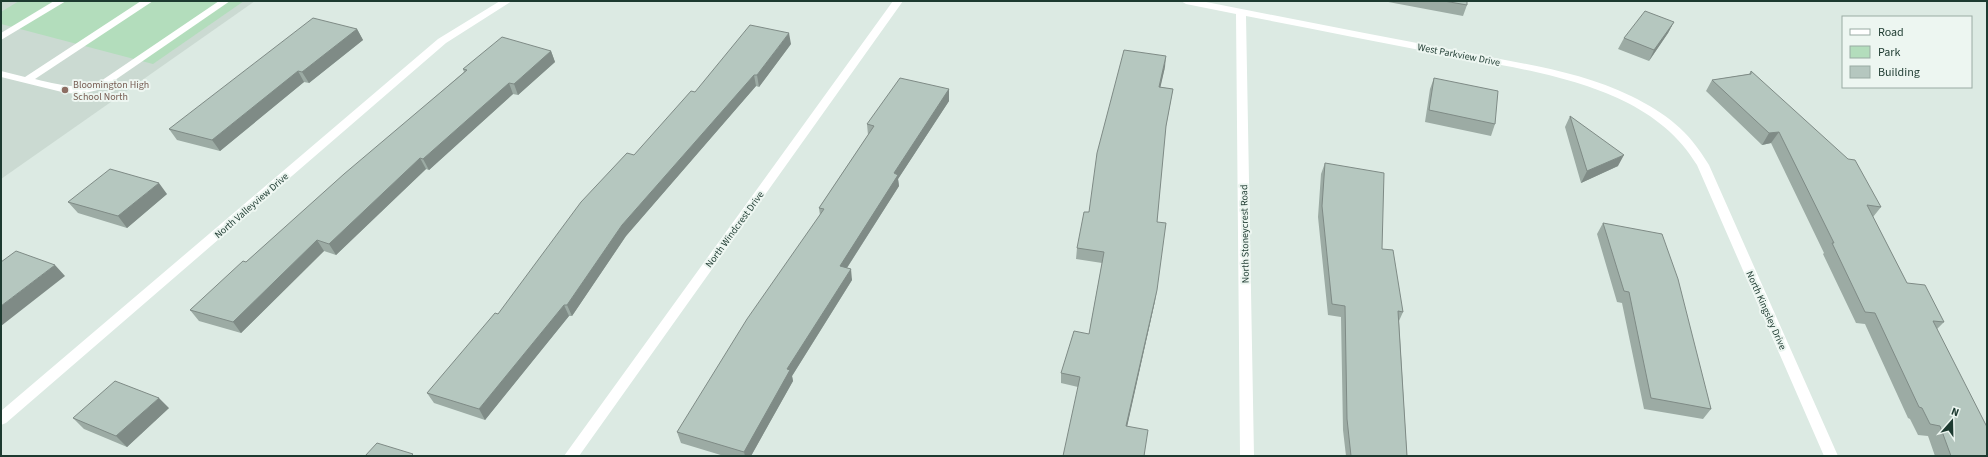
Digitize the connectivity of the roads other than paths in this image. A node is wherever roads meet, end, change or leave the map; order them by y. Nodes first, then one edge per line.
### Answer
1 (61, 1) edge
2 (148, 1) edge
3 (225, 1) edge
4 (507, 1) edge
5 (898, 1) edge
6 (1186, 1) edge
7 (1241, 12) junction
8 (1, 37) edge
9 (1, 74) edge
10 (27, 80) junction
11 (1703, 165) joint
12 (1, 419) edge
13 (571, 456) edge
14 (1247, 456) edge
15 (1831, 456) edge

1 - 8 street
2 - 10 street
3 - 10 street
4 - 12 street, North Valleyview Drive
5 - 13 street, North Windcrest Drive
6 - 7 street, West Parkview Drive
7 - 11 street, West Parkview Drive
7 - 14 street, North Stoneycrest Road
9 - 10 street
11 - 15 street, North Kingsley Drive

